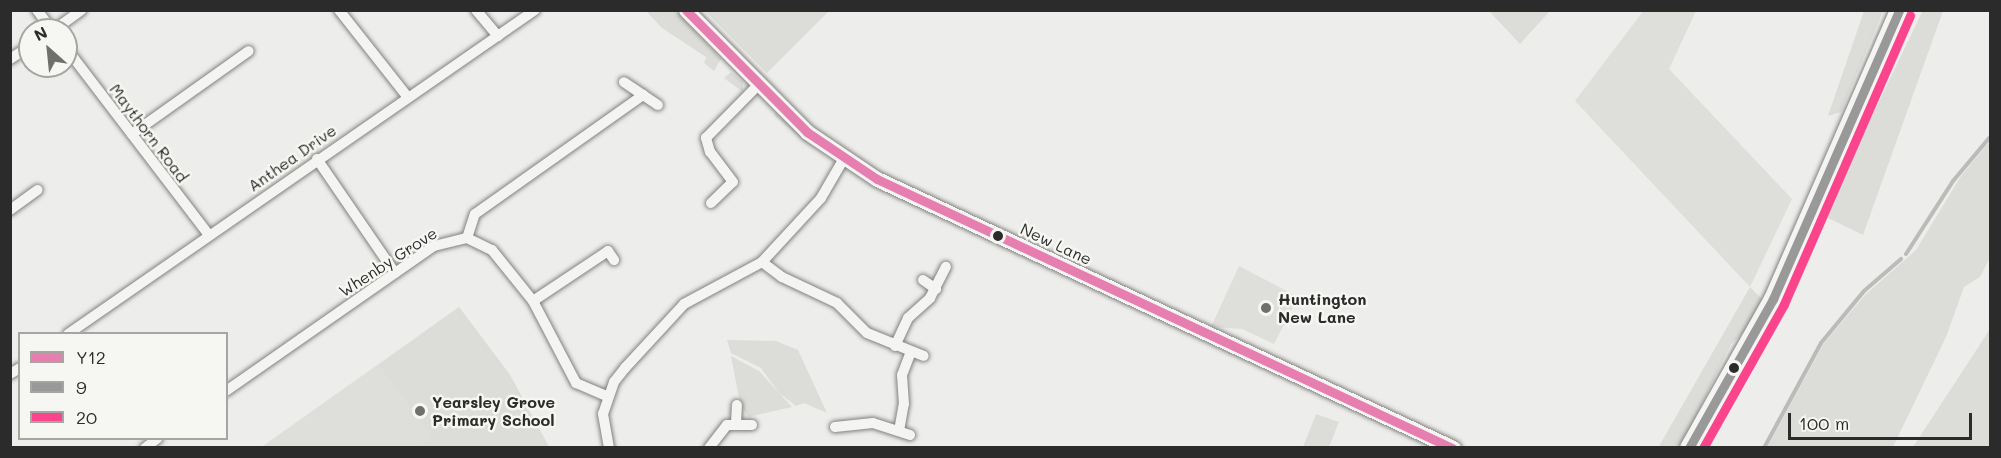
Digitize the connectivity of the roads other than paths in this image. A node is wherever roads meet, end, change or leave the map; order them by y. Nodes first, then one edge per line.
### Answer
1 (339, 10) edge
2 (476, 10) edge
3 (535, 10) edge
4 (686, 10) edge
5 (1899, 11) edge
6 (498, 36) junction
7 (249, 51) dead end
8 (78, 64) edge
9 (624, 82) dead end
10 (758, 85) junction
11 (643, 95) junction
12 (407, 96) junction
13 (658, 105) dead end
14 (132, 134) junction
15 (317, 159) junction
16 (843, 160) junction
17 (37, 190) dead end
18 (711, 203) dead end
19 (10, 210) edge
20 (209, 235) junction
21 (467, 238) junction
22 (613, 252) dead end
23 (762, 262) junction
24 (946, 267) dead end
25 (395, 273) junction
26 (922, 280) dead end
27 (936, 289) junction
28 (533, 301) junction
29 (69, 332) edge
30 (895, 345) junction
31 (911, 352) junction
32 (924, 357) dead end
33 (228, 390) edge
34 (608, 396) junction
35 (736, 405) dead end
36 (736, 423) junction
37 (752, 425) dead end
38 (836, 427) dead end
39 (899, 431) junction
40 (910, 435) dead end
41 (609, 447) edge
42 (709, 447) edge
43 (1453, 447) edge
44 (1689, 447) edge

1 - 12 street
2 - 6 street
3 - 6 street, Anthea Drive
4 - 10 street, New Lane
5 - 44 main road
6 - 12 street, Anthea Drive
7 - 14 street
8 - 14 street, Maythorn Road
9 - 11 street
10 - 16 street, New Lane
10 - 18 street
11 - 13 street
11 - 21 street
12 - 15 street, Anthea Drive
14 - 20 street, Maythorn Road
15 - 20 street, Anthea Drive
15 - 25 street
16 - 23 street
16 - 43 street, New Lane
17 - 19 street
20 - 29 street, Anthea Drive
21 - 25 street, Whenby Grove
21 - 28 street
22 - 28 street
23 - 30 street
23 - 34 street
24 - 27 street
25 - 33 street, Whenby Grove
26 - 27 street
27 - 30 street
28 - 34 street
30 - 31 street
31 - 32 street
31 - 39 street
34 - 41 street
35 - 36 street
36 - 37 street
36 - 42 street
38 - 39 street
39 - 40 street

